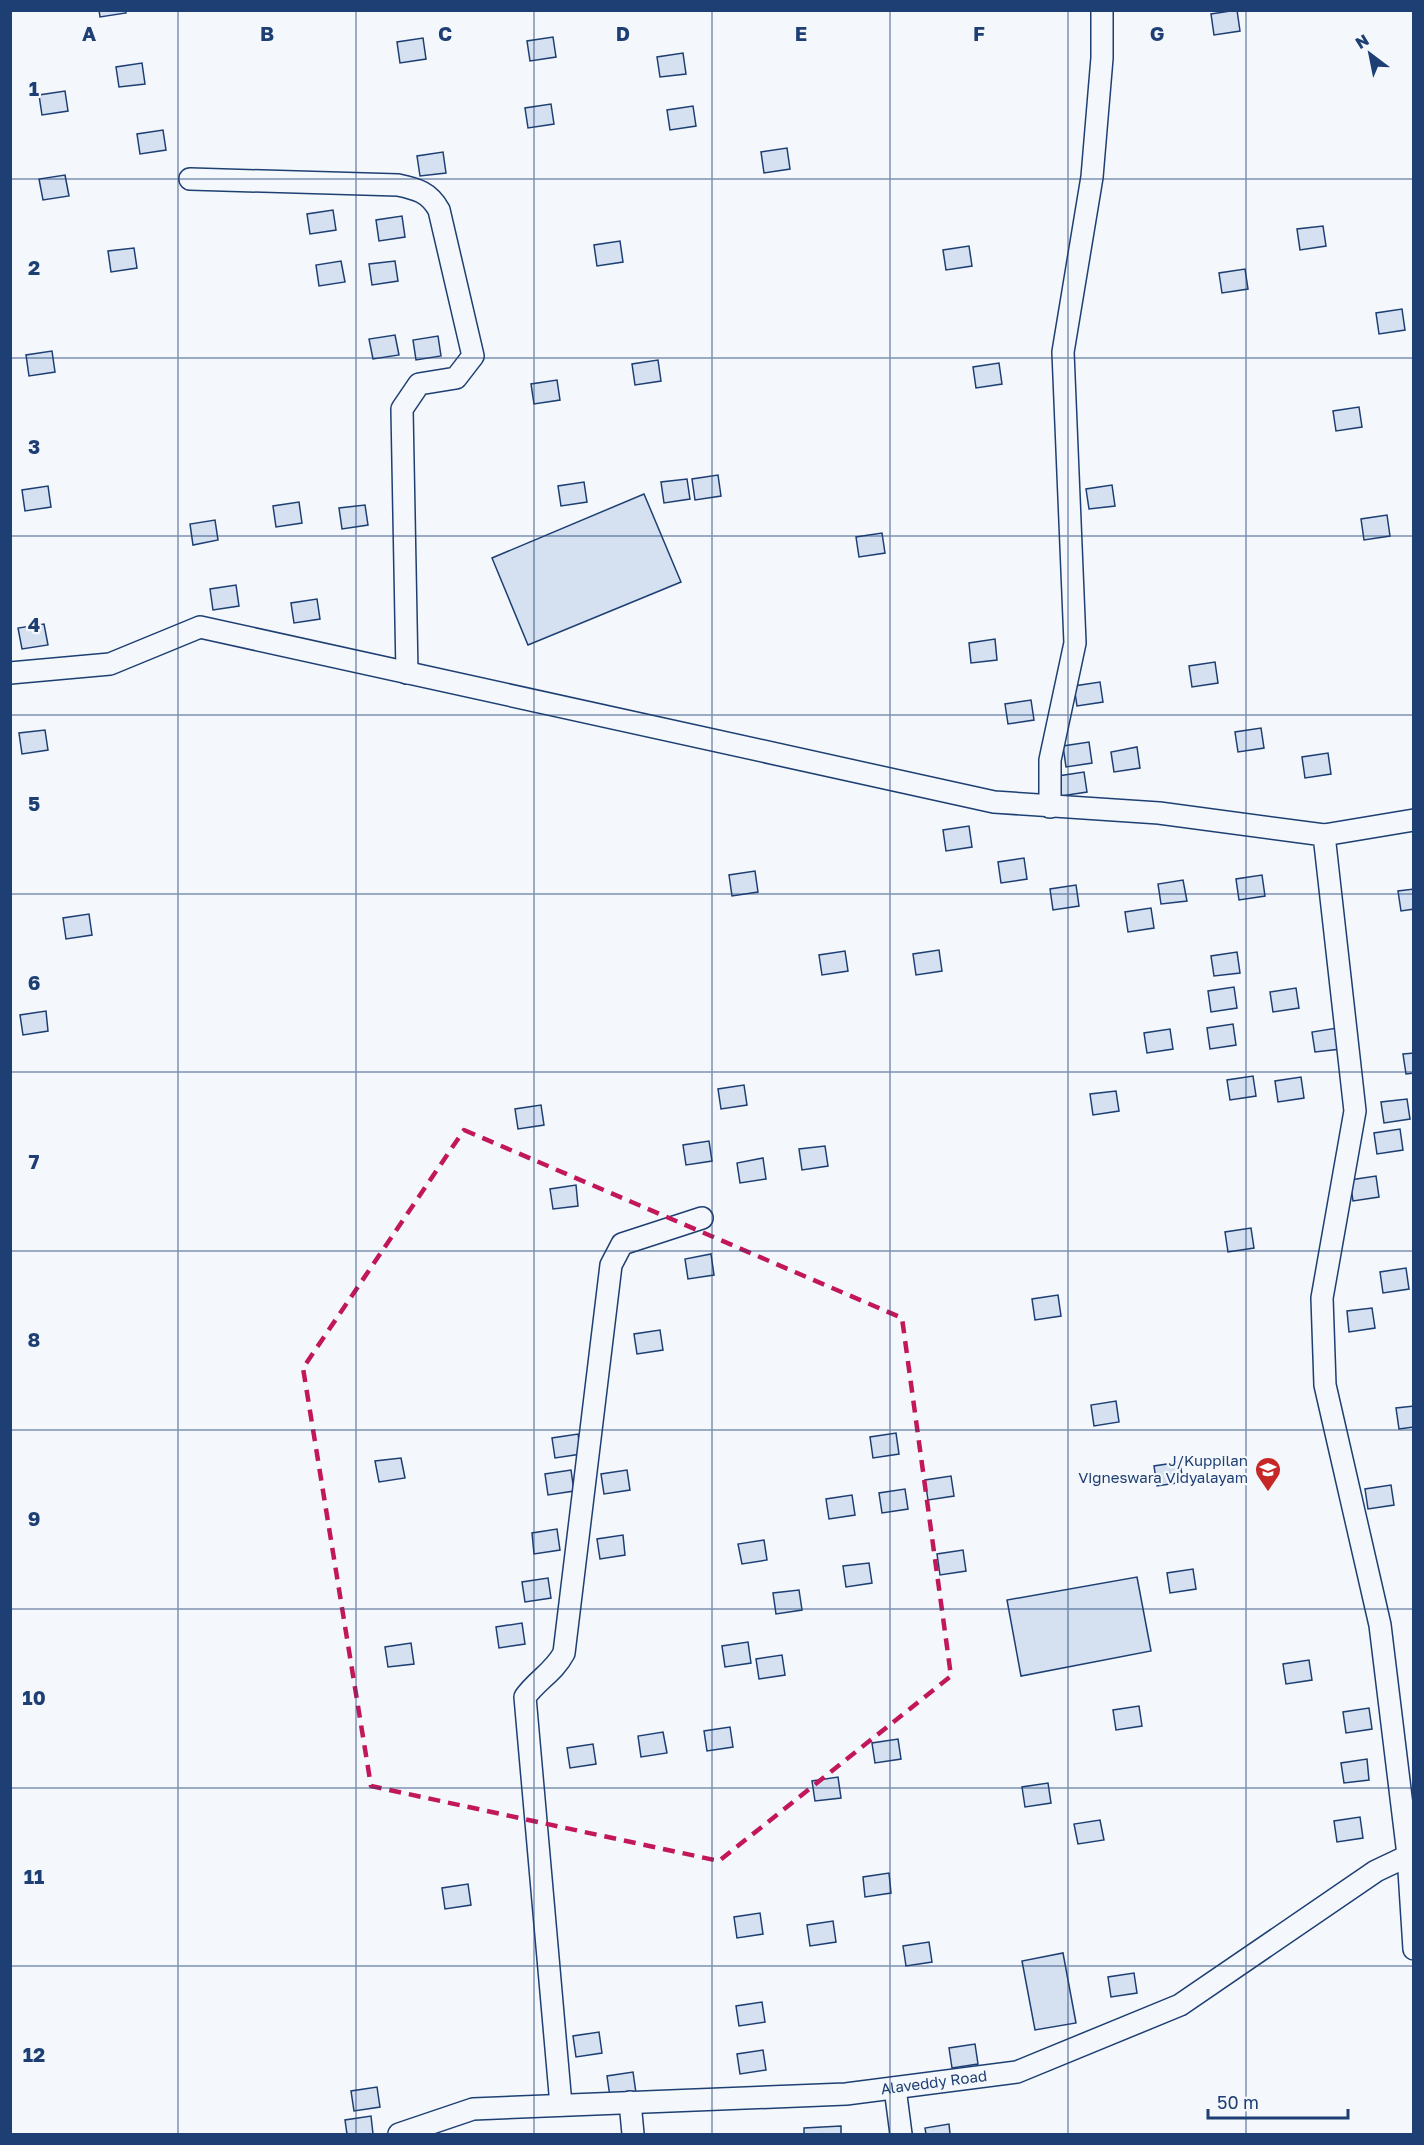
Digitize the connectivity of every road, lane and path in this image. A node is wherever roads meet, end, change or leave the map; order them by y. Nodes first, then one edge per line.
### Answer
1 (1102, 10) edge
2 (190, 179) dead end
3 (10, 673) edge
4 (407, 673) junction
5 (1050, 807) junction
6 (1413, 820) edge
7 (1324, 835) junction
8 (702, 1218) dead end
9 (1411, 1854) edge
10 (1413, 1949) edge
11 (895, 2088) junction
12 (630, 2102) junction
13 (561, 2105) junction
14 (399, 2134) edge
15 (633, 2134) edge
16 (901, 2134) edge

1 - 5 street
2 - 4 street
3 - 4 street
4 - 5 street
5 - 7 street
6 - 7 street
7 - 9 street
8 - 13 street
9 - 10 street
9 - 11 street, Alaveddy Road
11 - 12 street, Alaveddy Road
11 - 16 street
12 - 13 street, Alaveddy Road
12 - 15 street
13 - 14 street, Alaveddy Road

